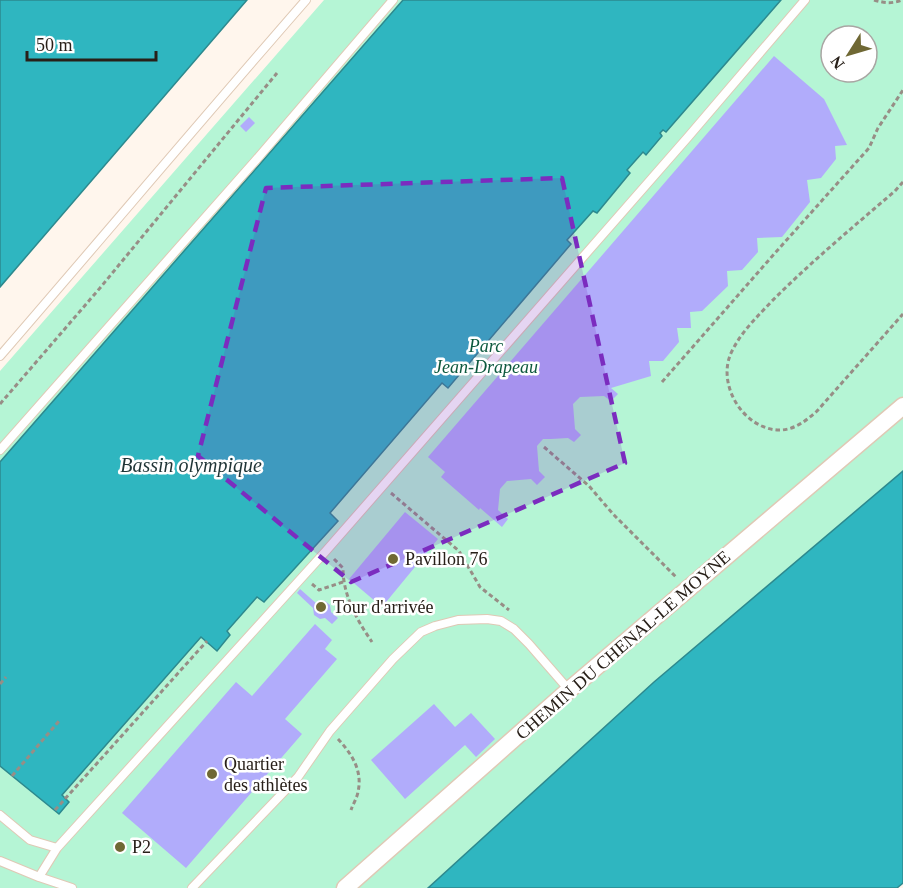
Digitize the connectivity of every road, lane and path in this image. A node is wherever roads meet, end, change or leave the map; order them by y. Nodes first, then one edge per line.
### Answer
1 (306, 0) edge
2 (393, 0) edge
3 (805, 0) edge
4 (874, 0) edge
5 (902, 0) edge
6 (277, 73) dead end
7 (903, 90) edge
8 (903, 182) edge
9 (903, 314) edge
10 (0, 356) edge
11 (662, 382) dead end
12 (0, 404) edge
13 (903, 406) edge
14 (544, 447) dead end
15 (0, 450) edge
16 (383, 486) junction
17 (337, 561) dead end
18 (343, 582) junction
19 (688, 589) junction
20 (319, 590) dead end
21 (508, 625) junction
22 (207, 641) dead end
23 (372, 642) dead end
24 (6, 677) dead end
25 (0, 684) edge
26 (569, 690) junction
27 (59, 721) dead end
28 (330, 731) junction
29 (12, 776) dead end
30 (55, 810) dead end
31 (351, 810) dead end
32 (0, 815) edge
33 (57, 848) junction
34 (0, 861) edge
35 (39, 877) junction
36 (72, 888) edge
37 (192, 888) edge
38 (345, 888) edge

1 - 10 lane
2 - 15 lane
3 - 16 lane
4 - 5 path
6 - 12 path
7 - 11 path
8 - 9 path
13 - 19 street, CHEMIN DU CHENAL-LE MOYNE
14 - 19 path
16 - 21 path
16 - 33 lane
17 - 18 path
18 - 20 path
18 - 23 path
19 - 26 street, CHEMIN DU CHENAL-LE MOYNE
21 - 26 lane
21 - 28 lane
22 - 30 path
24 - 25 path
26 - 38 street, CHEMIN DU CHENAL-LE MOYNE
27 - 29 path
28 - 31 path
28 - 37 lane
32 - 33 lane
33 - 35 lane
34 - 35 lane
35 - 36 lane

